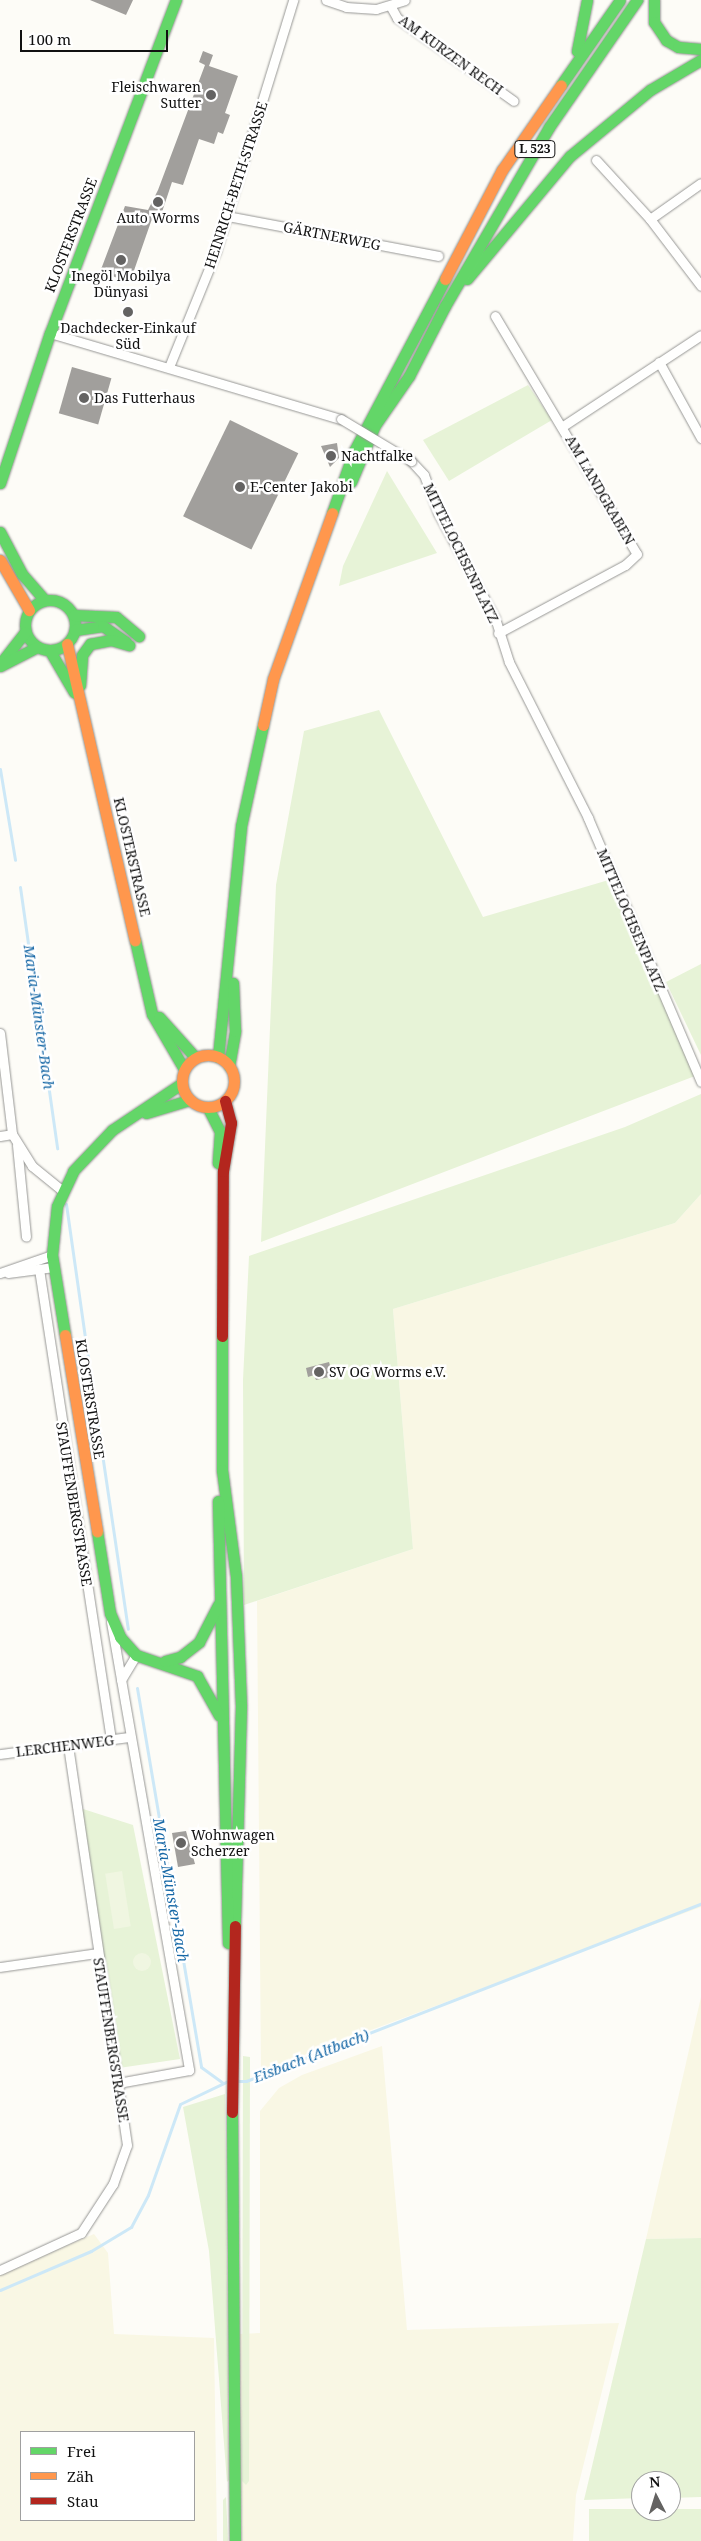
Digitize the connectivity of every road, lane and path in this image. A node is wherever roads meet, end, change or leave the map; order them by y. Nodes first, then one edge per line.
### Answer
1 (176, 0) edge
2 (293, 0) edge
3 (326, 0) edge
4 (405, 0) edge
5 (588, 0) edge
6 (620, 0) edge
7 (637, 0) edge
8 (654, 0) edge
9 (391, 7) junction
10 (701, 49) edge
11 (701, 60) edge
12 (572, 66) junction
13 (514, 101) dead end
14 (596, 160) dead end
15 (701, 183) edge
16 (227, 216) junction
17 (650, 219) junction
18 (438, 256) dead end
19 (701, 286) edge
20 (445, 306) junction
21 (495, 316) dead end
22 (50, 333) junction
23 (701, 335) edge
24 (659, 362) junction
25 (169, 368) junction
26 (563, 426) junction
27 (701, 438) edge
28 (0, 483) edge
29 (0, 532) edge
30 (0, 560) edge
31 (45, 600) junction
32 (29, 610) junction
33 (74, 615) junction
34 (75, 630) junction
35 (25, 632) junction
36 (498, 633) junction
37 (139, 636) dead end
38 (67, 644) junction
39 (37, 647) junction
40 (50, 651) junction
41 (0, 664) edge
42 (80, 685) junction
43 (86, 725) junction
44 (148, 995) junction
45 (0, 1033) edge
46 (218, 1057) junction
47 (195, 1058) junction
48 (230, 1066) junction
49 (184, 1069) junction
50 (701, 1082) edge
51 (181, 1084) junction
52 (189, 1100) junction
53 (225, 1101) junction
54 (208, 1108) junction
55 (126, 1120) junction
56 (12, 1134) junction
57 (0, 1136) edge
58 (16, 1144) junction
59 (63, 1191) junction
60 (26, 1237) dead end
61 (52, 1255) junction
62 (54, 1267) junction
63 (39, 1269) junction
64 (0, 1274) edge
65 (220, 1375) junction
66 (221, 1598) junction
67 (110, 1613) junction
68 (136, 1654) junction
69 (161, 1662) junction
70 (121, 1680) junction
71 (222, 1729) junction
72 (130, 1737) junction
73 (111, 1740) junction
74 (68, 1747) junction
75 (0, 1754) edge
76 (97, 1953) junction
77 (0, 1966) edge
78 (232, 2048) junction
79 (118, 2083) junction
80 (0, 2270) edge
81 (235, 2541) edge

1 - 22 main road, KLOSTERSTRASSE
2 - 16 street, HEINRICH-BETH-STRASSE
3 - 9 street
4 - 9 street
5 - 12 main road
6 - 12 main road, L 523
7 - 20 main road, L 523
8 - 10 main road
9 - 13 street, AM KURZEN RECH
11 - 20 main road
12 - 46 main road, L 523
14 - 17 street
15 - 17 street
16 - 18 street, GÄRTNERWEG
16 - 25 street, HEINRICH-BETH-STRASSE
17 - 19 street
20 - 48 main road, L 523
21 - 26 street, AM LANDGRABEN
22 - 25 street, MITTELOCHSENPLATZ
22 - 28 main road, KLOSTERSTRASSE
23 - 24 street
24 - 26 street
24 - 27 street
25 - 36 street, MITTELOCHSENPLATZ, bridge
26 - 36 street, AM LANDGRABEN
29 - 31 main road
30 - 32 main road
31 - 32 main road
31 - 33 main road
32 - 35 main road
33 - 34 main road
33 - 37 main road
34 - 38 main road
34 - 42 main road
35 - 39 main road
35 - 41 main road
36 - 50 street, MITTELOCHSENPLATZ
38 - 40 main road
38 - 42 main road, KLOSTERSTRASSE
39 - 40 main road
39 - 41 main road
40 - 43 main road, KLOSTERSTRASSE
42 - 43 main road, KLOSTERSTRASSE
43 - 44 main road, KLOSTERSTRASSE
44 - 47 main road, KLOSTERSTRASSE
44 - 49 main road, KLOSTERSTRASSE
45 - 56 street
46 - 47 main road
46 - 48 main road
47 - 49 main road
48 - 53 main road, L 523
49 - 51 main road
51 - 52 main road
51 - 55 main road, KLOSTERSTRASSE
52 - 54 main road
52 - 55 main road, KLOSTERSTRASSE
53 - 54 main road
53 - 65 main road
54 - 65 main road
55 - 59 main road, KLOSTERSTRASSE
56 - 57 street
56 - 58 street
58 - 59 street
58 - 60 street
59 - 61 main road, KLOSTERSTRASSE
61 - 62 main road, KLOSTERSTRASSE
61 - 64 street
62 - 63 street
62 - 67 main road, KLOSTERSTRASSE
63 - 64 street
63 - 73 street, STAUFFENBERGSTRASSE
65 - 66 main road
65 - 78 main road
66 - 69 main road
66 - 71 main road
67 - 68 main road, KLOSTERSTRASSE
67 - 70 street, KLOSTERSTRASSE
68 - 69 main road
68 - 70 street
69 - 71 main road
70 - 72 street, KLOSTERSTRASSE
71 - 78 main road
72 - 73 street, LERCHENWEG
72 - 79 street, KLOSTERSTRASSE
73 - 74 street, LERCHENWEG
74 - 75 street, LERCHENWEG
74 - 76 street, STAUFFENBERGSTRASSE
76 - 77 street
76 - 79 street, STAUFFENBERGSTRASSE
78 - 81 main road
79 - 80 street, STAUFFENBERGSTRASSE

